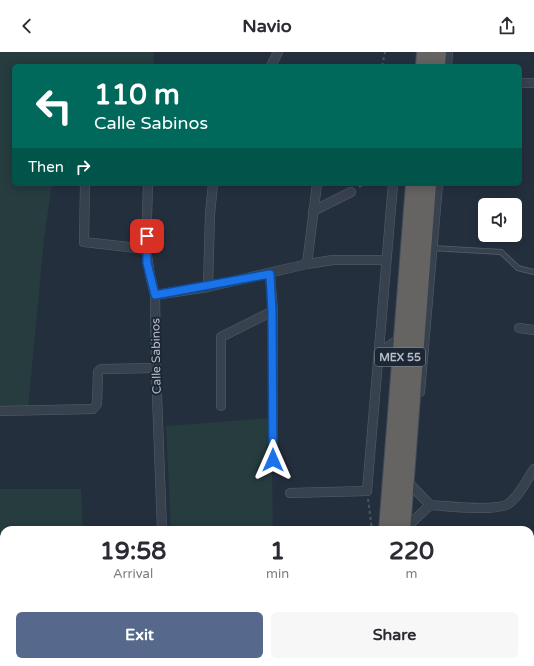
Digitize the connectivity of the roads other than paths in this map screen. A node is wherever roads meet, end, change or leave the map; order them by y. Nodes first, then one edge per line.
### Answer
1 (278, 52) edge
2 (425, 52) edge
3 (438, 52) edge
4 (448, 52) edge
5 (272, 64) edge
6 (424, 64) edge
7 (437, 64) edge
8 (447, 64) edge
9 (522, 83) edge
10 (534, 83) edge
11 (85, 186) edge
12 (148, 186) edge
13 (213, 186) edge
14 (317, 186) edge
15 (393, 186) edge
16 (414, 186) edge
17 (428, 186) edge
18 (438, 186) edge
19 (351, 192) dead end
20 (312, 211) junction
21 (432, 248) junction
22 (146, 249) junction
23 (386, 260) junction
24 (307, 264) junction
25 (534, 272) edge
26 (270, 274) junction
27 (208, 287) junction
28 (155, 295) junction
29 (272, 311) junction
30 (519, 328) dead end
31 (534, 330) edge
32 (401, 338) junction
33 (378, 353) junction
34 (156, 368) junction
35 (221, 406) dead end
36 (0, 411) edge
37 (408, 427) junction
38 (273, 460) dead end
39 (534, 469) edge
40 (404, 478) junction
41 (290, 493) dead end
42 (430, 505) junction
43 (162, 526) edge
44 (387, 526) edge
45 (403, 526) edge
46 (407, 526) edge

1 - 5 street
2 - 6 highway
3 - 7 highway
4 - 8 street
9 - 10 street
11 - 22 street
12 - 22 street, Calle Sabinos
13 - 27 street
14 - 20 street
15 - 23 street
16 - 32 highway, MEX 55
17 - 37 highway, MEX 55
18 - 21 street
19 - 20 street
20 - 24 street
21 - 25 lane
21 - 37 street
22 - 28 street, Calle Sabinos
23 - 24 street
23 - 33 street
24 - 26 street
26 - 27 street
26 - 29 street
27 - 28 street
28 - 34 street, Calle Sabinos
29 - 35 street
29 - 38 street
30 - 31 street
32 - 33 street
32 - 44 highway, MEX 55
33 - 41 street
34 - 36 street
34 - 43 street, Calle Sabinos
37 - 40 highway, MEX 55
39 - 42 street
40 - 42 street
40 - 45 highway, MEX 55
42 - 46 street

